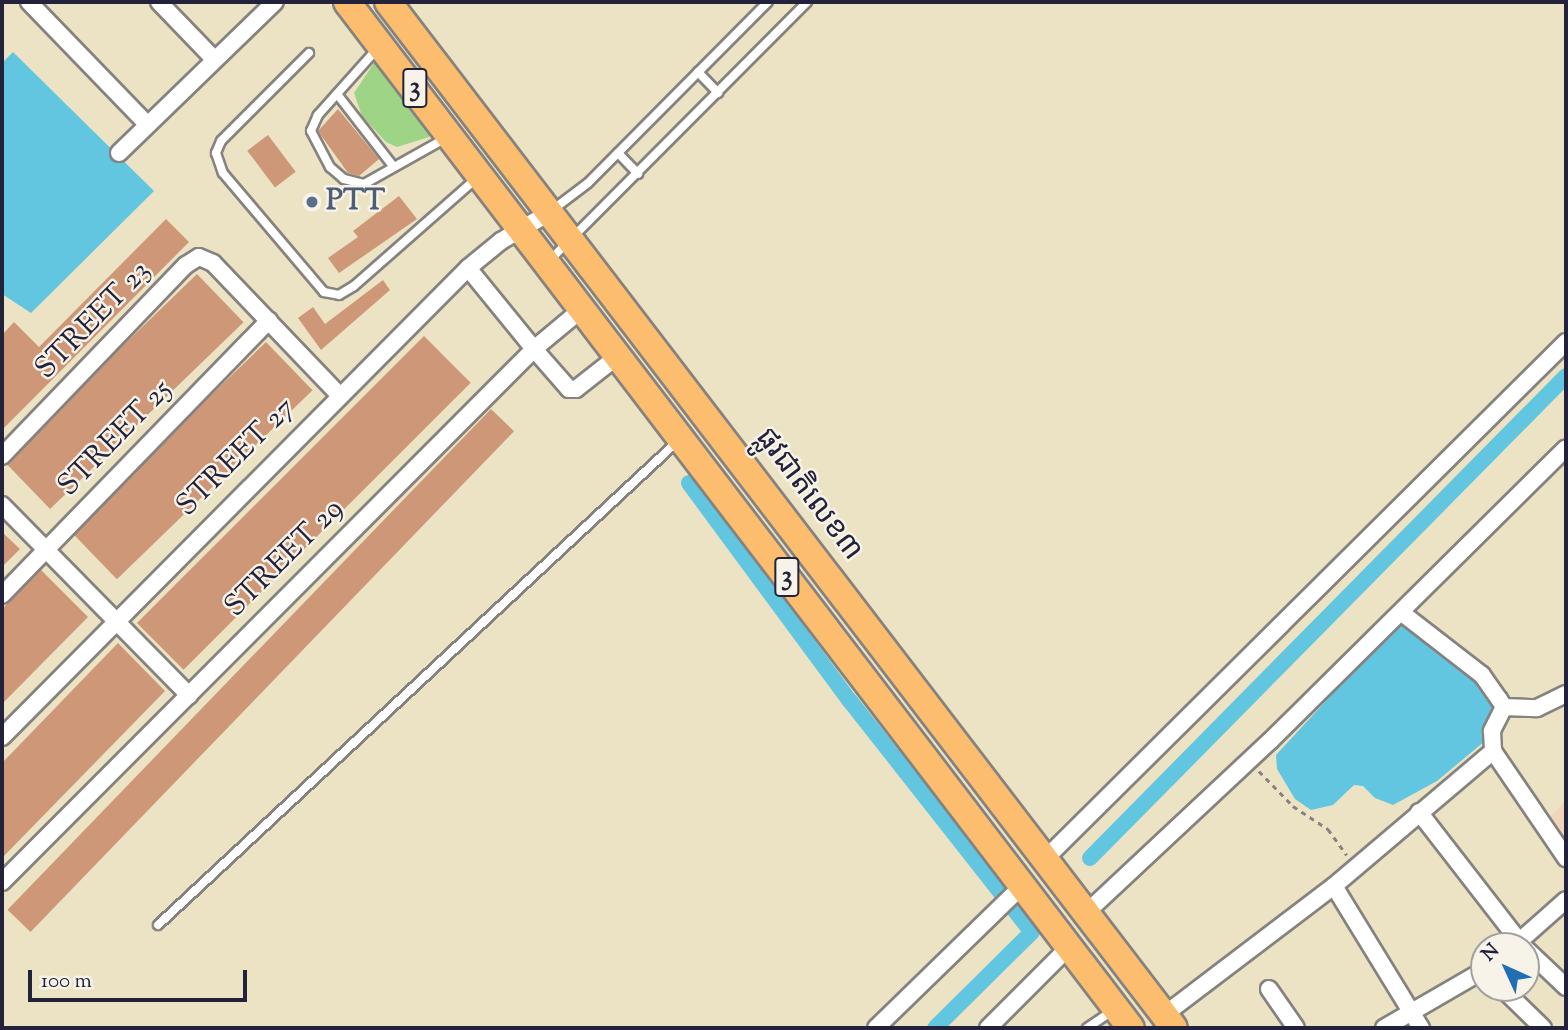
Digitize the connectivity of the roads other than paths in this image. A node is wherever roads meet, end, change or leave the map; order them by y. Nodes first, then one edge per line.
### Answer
1 (29, 2) edge
2 (159, 2) edge
3 (275, 2) edge
4 (347, 2) edge
5 (388, 2) edge
6 (768, 2) edge
7 (807, 2) edge
8 (381, 46) junction
9 (309, 53) dead end
10 (214, 59) junction
11 (698, 72) junction
12 (718, 93) junction
13 (337, 94) junction
14 (147, 124) junction
15 (452, 135) junction
16 (120, 153) dead end
17 (618, 153) junction
18 (393, 166) junction
19 (638, 174) junction
20 (481, 175) junction
21 (549, 213) junction
22 (522, 229) junction
23 (571, 241) junction
24 (547, 263) junction
25 (468, 268) junction
26 (582, 309) junction
27 (269, 320) junction
28 (1566, 342) edge
29 (534, 349) junction
30 (618, 356) junction
31 (339, 395) junction
32 (681, 438) junction
33 (1566, 448) edge
34 (2, 456) edge
35 (2, 505) edge
36 (47, 550) junction
37 (2, 596) edge
38 (1402, 613) junction
39 (117, 621) junction
40 (1566, 694) edge
41 (189, 695) junction
42 (1504, 707) junction
43 (2, 737) edge
44 (1493, 751) junction
45 (1419, 812) junction
46 (1566, 858) edge
47 (1049, 864) junction
48 (2, 882) edge
49 (1334, 886) junction
50 (1025, 889) junction
51 (1566, 900) edge
52 (1084, 910) junction
53 (158, 925) dead end
54 (1509, 932) edge
55 (1534, 932) edge
56 (1064, 941) junction
57 (1540, 964) edge
58 (1470, 978) edge
59 (1566, 987) edge
60 (1269, 989) dead end
61 (1516, 1002) edge
62 (1410, 1013) junction
63 (1124, 1019) edge
64 (1169, 1022) edge
65 (876, 1028) edge
66 (988, 1028) edge
67 (1087, 1028) edge
68 (1296, 1028) edge
69 (1384, 1028) edge
70 (1421, 1028) edge
71 (1543, 1028) edge

1 - 14 street
2 - 10 street
3 - 10 street
4 - 8 highway, 3
5 - 21 highway, ផ្លូវជាតិលេខ៣ / 3
6 - 11 lane
7 - 12 lane
8 - 13 lane
8 - 15 highway, 3
9 - 20 lane
10 - 14 street
11 - 12 lane
11 - 17 lane
12 - 19 lane
13 - 18 lane
13 - 18 lane
14 - 16 street
15 - 18 lane
15 - 20 highway, 3
17 - 19 lane
17 - 21 lane
19 - 23 lane
20 - 22 highway, 3
21 - 22 street, STREET 27
21 - 23 highway, ផ្លូវជាតិលេខ៣ / 3
22 - 24 highway, 3
22 - 25 street, STREET 27
23 - 24 lane
23 - 47 highway, ផ្លូវជាតិលេខ៣ / 3
24 - 26 highway, 3
25 - 29 street
25 - 31 street, STREET 27
26 - 29 street, STREET 29
26 - 30 highway, 3
27 - 31 street
27 - 34 street, STREET 23
27 - 36 street, STREET 25
28 - 47 street
29 - 30 street
29 - 41 street, STREET 29
30 - 32 highway, 3
31 - 39 street, STREET 27
32 - 50 highway, 3
32 - 53 lane
33 - 38 street
35 - 36 street
36 - 37 street, STREET 25
36 - 39 street
38 - 42 street
38 - 52 street
39 - 41 street
39 - 43 street, STREET 27
40 - 42 street
41 - 48 street, STREET 29
42 - 44 street
44 - 45 street
44 - 46 street
45 - 49 street
45 - 54 street
47 - 52 highway, ផ្លូវជាតិលេខ៣ / 3
49 - 62 street
49 - 64 street
50 - 56 highway, 3
50 - 65 street
51 - 55 street
52 - 64 highway, ផ្លូវជាតិលេខ៣ / 3
56 - 63 highway, 3
56 - 66 street
57 - 59 street
58 - 62 street
60 - 68 street
61 - 71 street
62 - 69 street
62 - 70 street
63 - 67 lane

